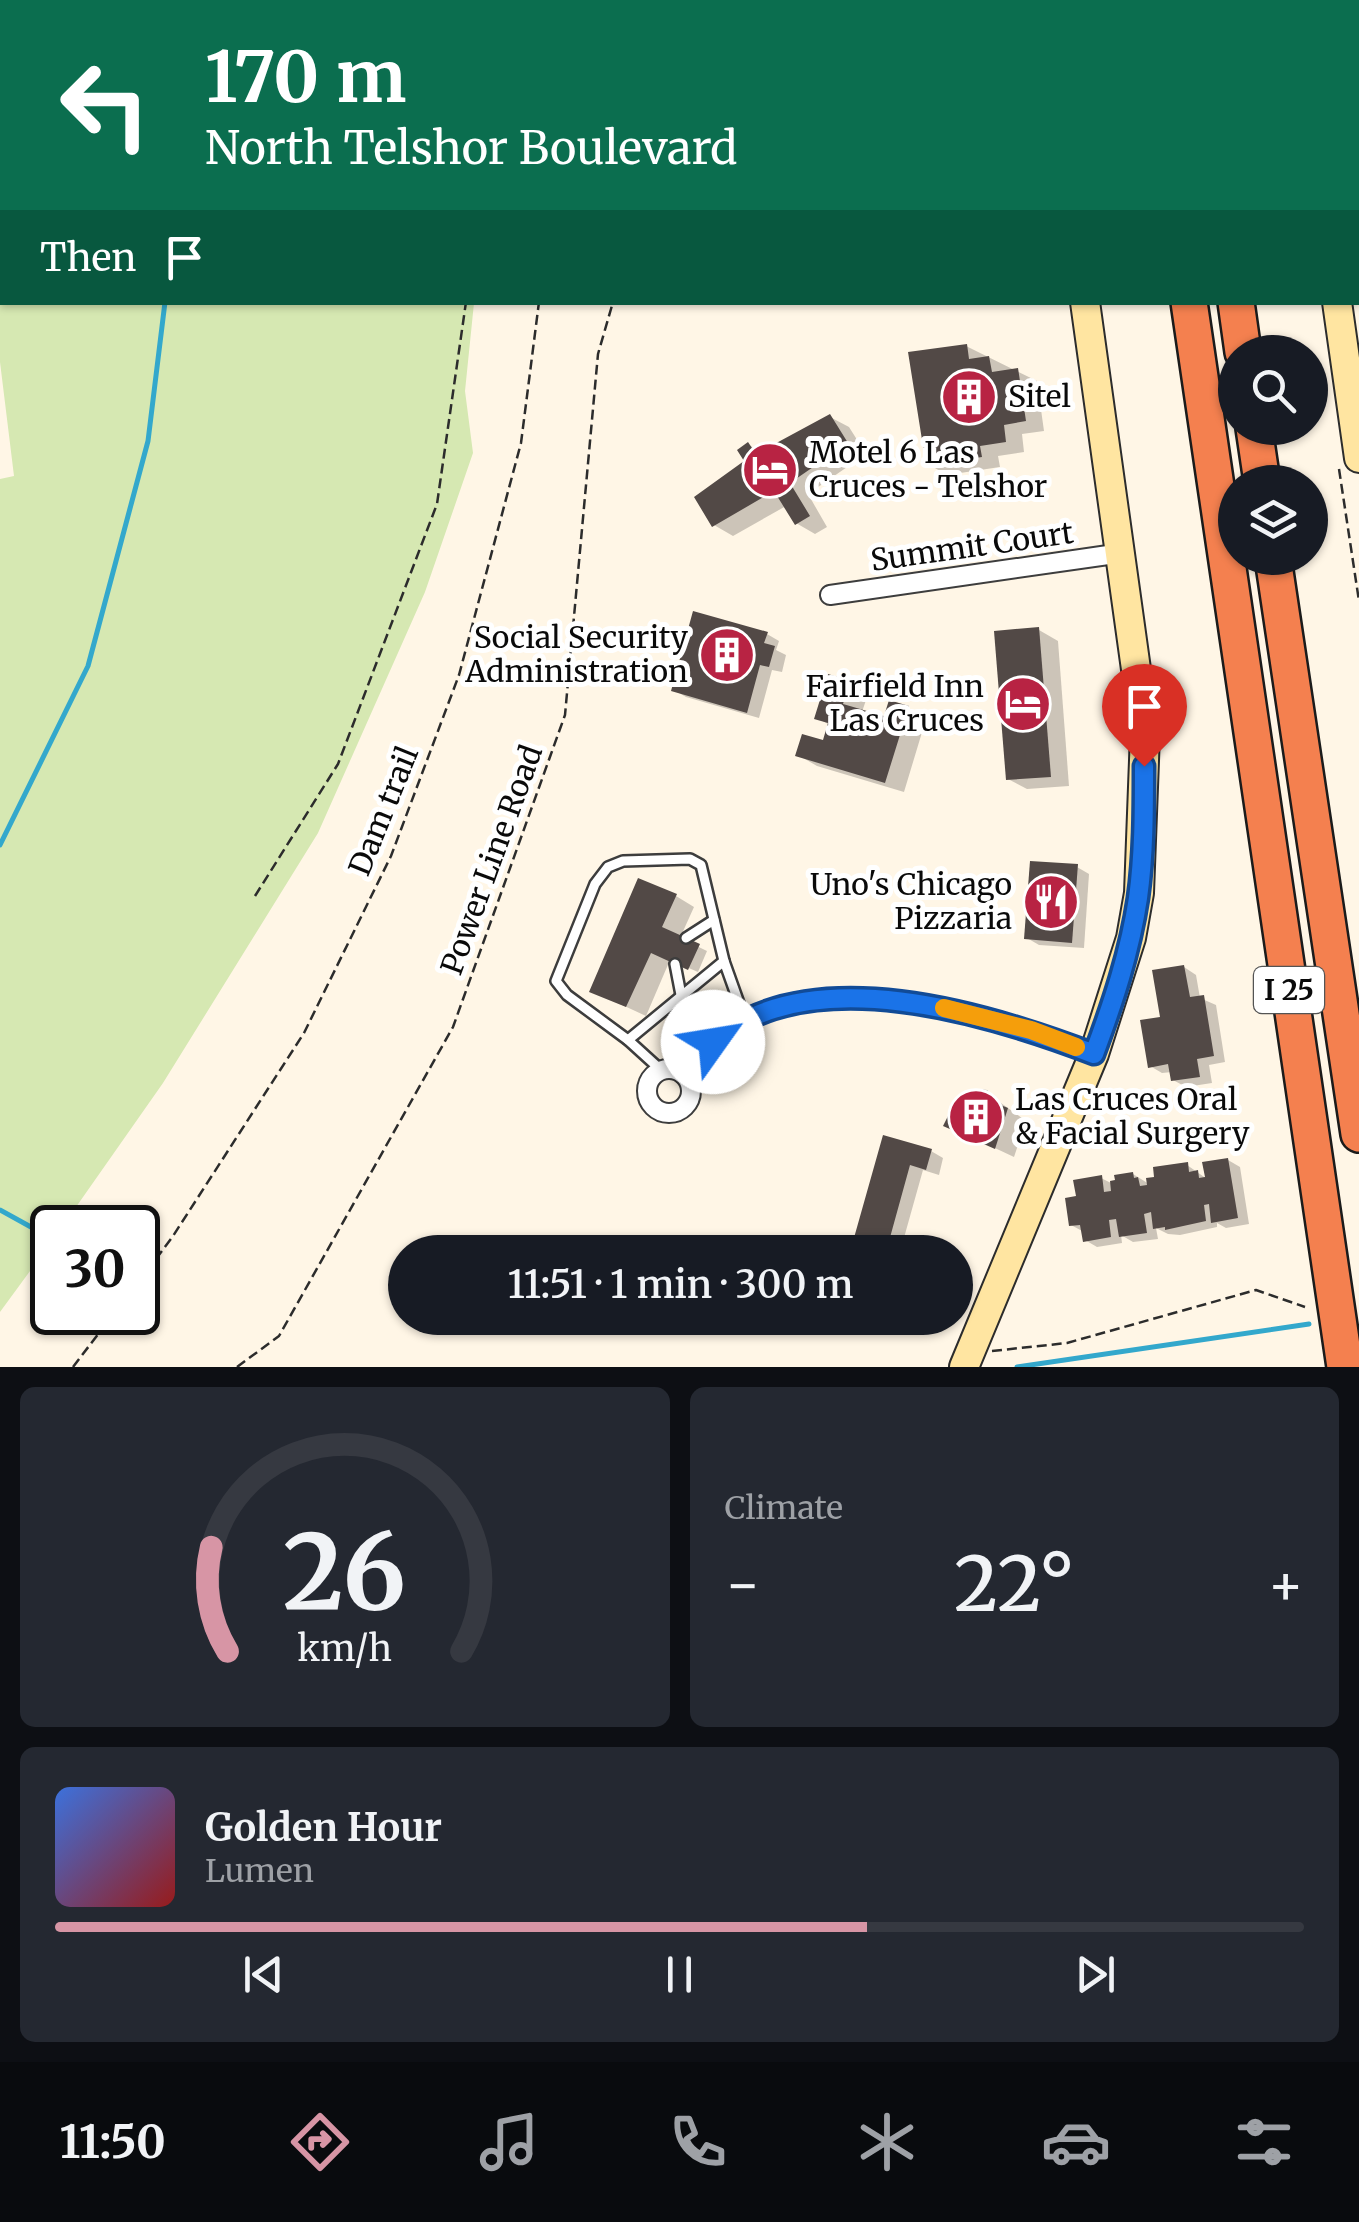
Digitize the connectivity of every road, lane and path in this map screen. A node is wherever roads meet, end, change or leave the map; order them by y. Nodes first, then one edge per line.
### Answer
1 (466, 305) edge
2 (539, 305) edge
3 (612, 305) edge
4 (1085, 305) edge
5 (1189, 305) edge
6 (1236, 305) edge
7 (1336, 305) edge
8 (1241, 335) edge
9 (1359, 458) edge
10 (1122, 553) junction
11 (1277, 575) edge
12 (830, 595) dead end
13 (254, 896) dead end
14 (714, 920) junction
15 (686, 938) dead end
16 (724, 961) junction
17 (675, 964) dead end
18 (680, 995) junction
19 (745, 1020) junction
20 (628, 1040) junction
21 (1094, 1054) junction
22 (661, 1070) junction
23 (683, 1074) junction
24 (1359, 1134) edge
25 (160, 1253) edge
26 (1305, 1307) dead end
27 (98, 1335) edge
28 (967, 1359) edge
29 (74, 1367) edge
30 (236, 1367) edge
31 (1344, 1367) edge

1 - 13 path
2 - 25 path, Dam trail
3 - 30 path, Power Line Road
4 - 10 main road
5 - 31 highway, I 25
6 - 8 highway
7 - 9 main road
10 - 12 street, Summit Court
10 - 21 main road
11 - 24 highway, I 25
14 - 15 lane
14 - 16 lane
14 - 20 lane
16 - 18 lane
16 - 19 lane
17 - 18 lane
18 - 20 lane
19 - 21 street
19 - 23 street
20 - 22 lane
21 - 28 main road
22 - 23 street
22 - 23 street
26 - 28 path
27 - 29 path

